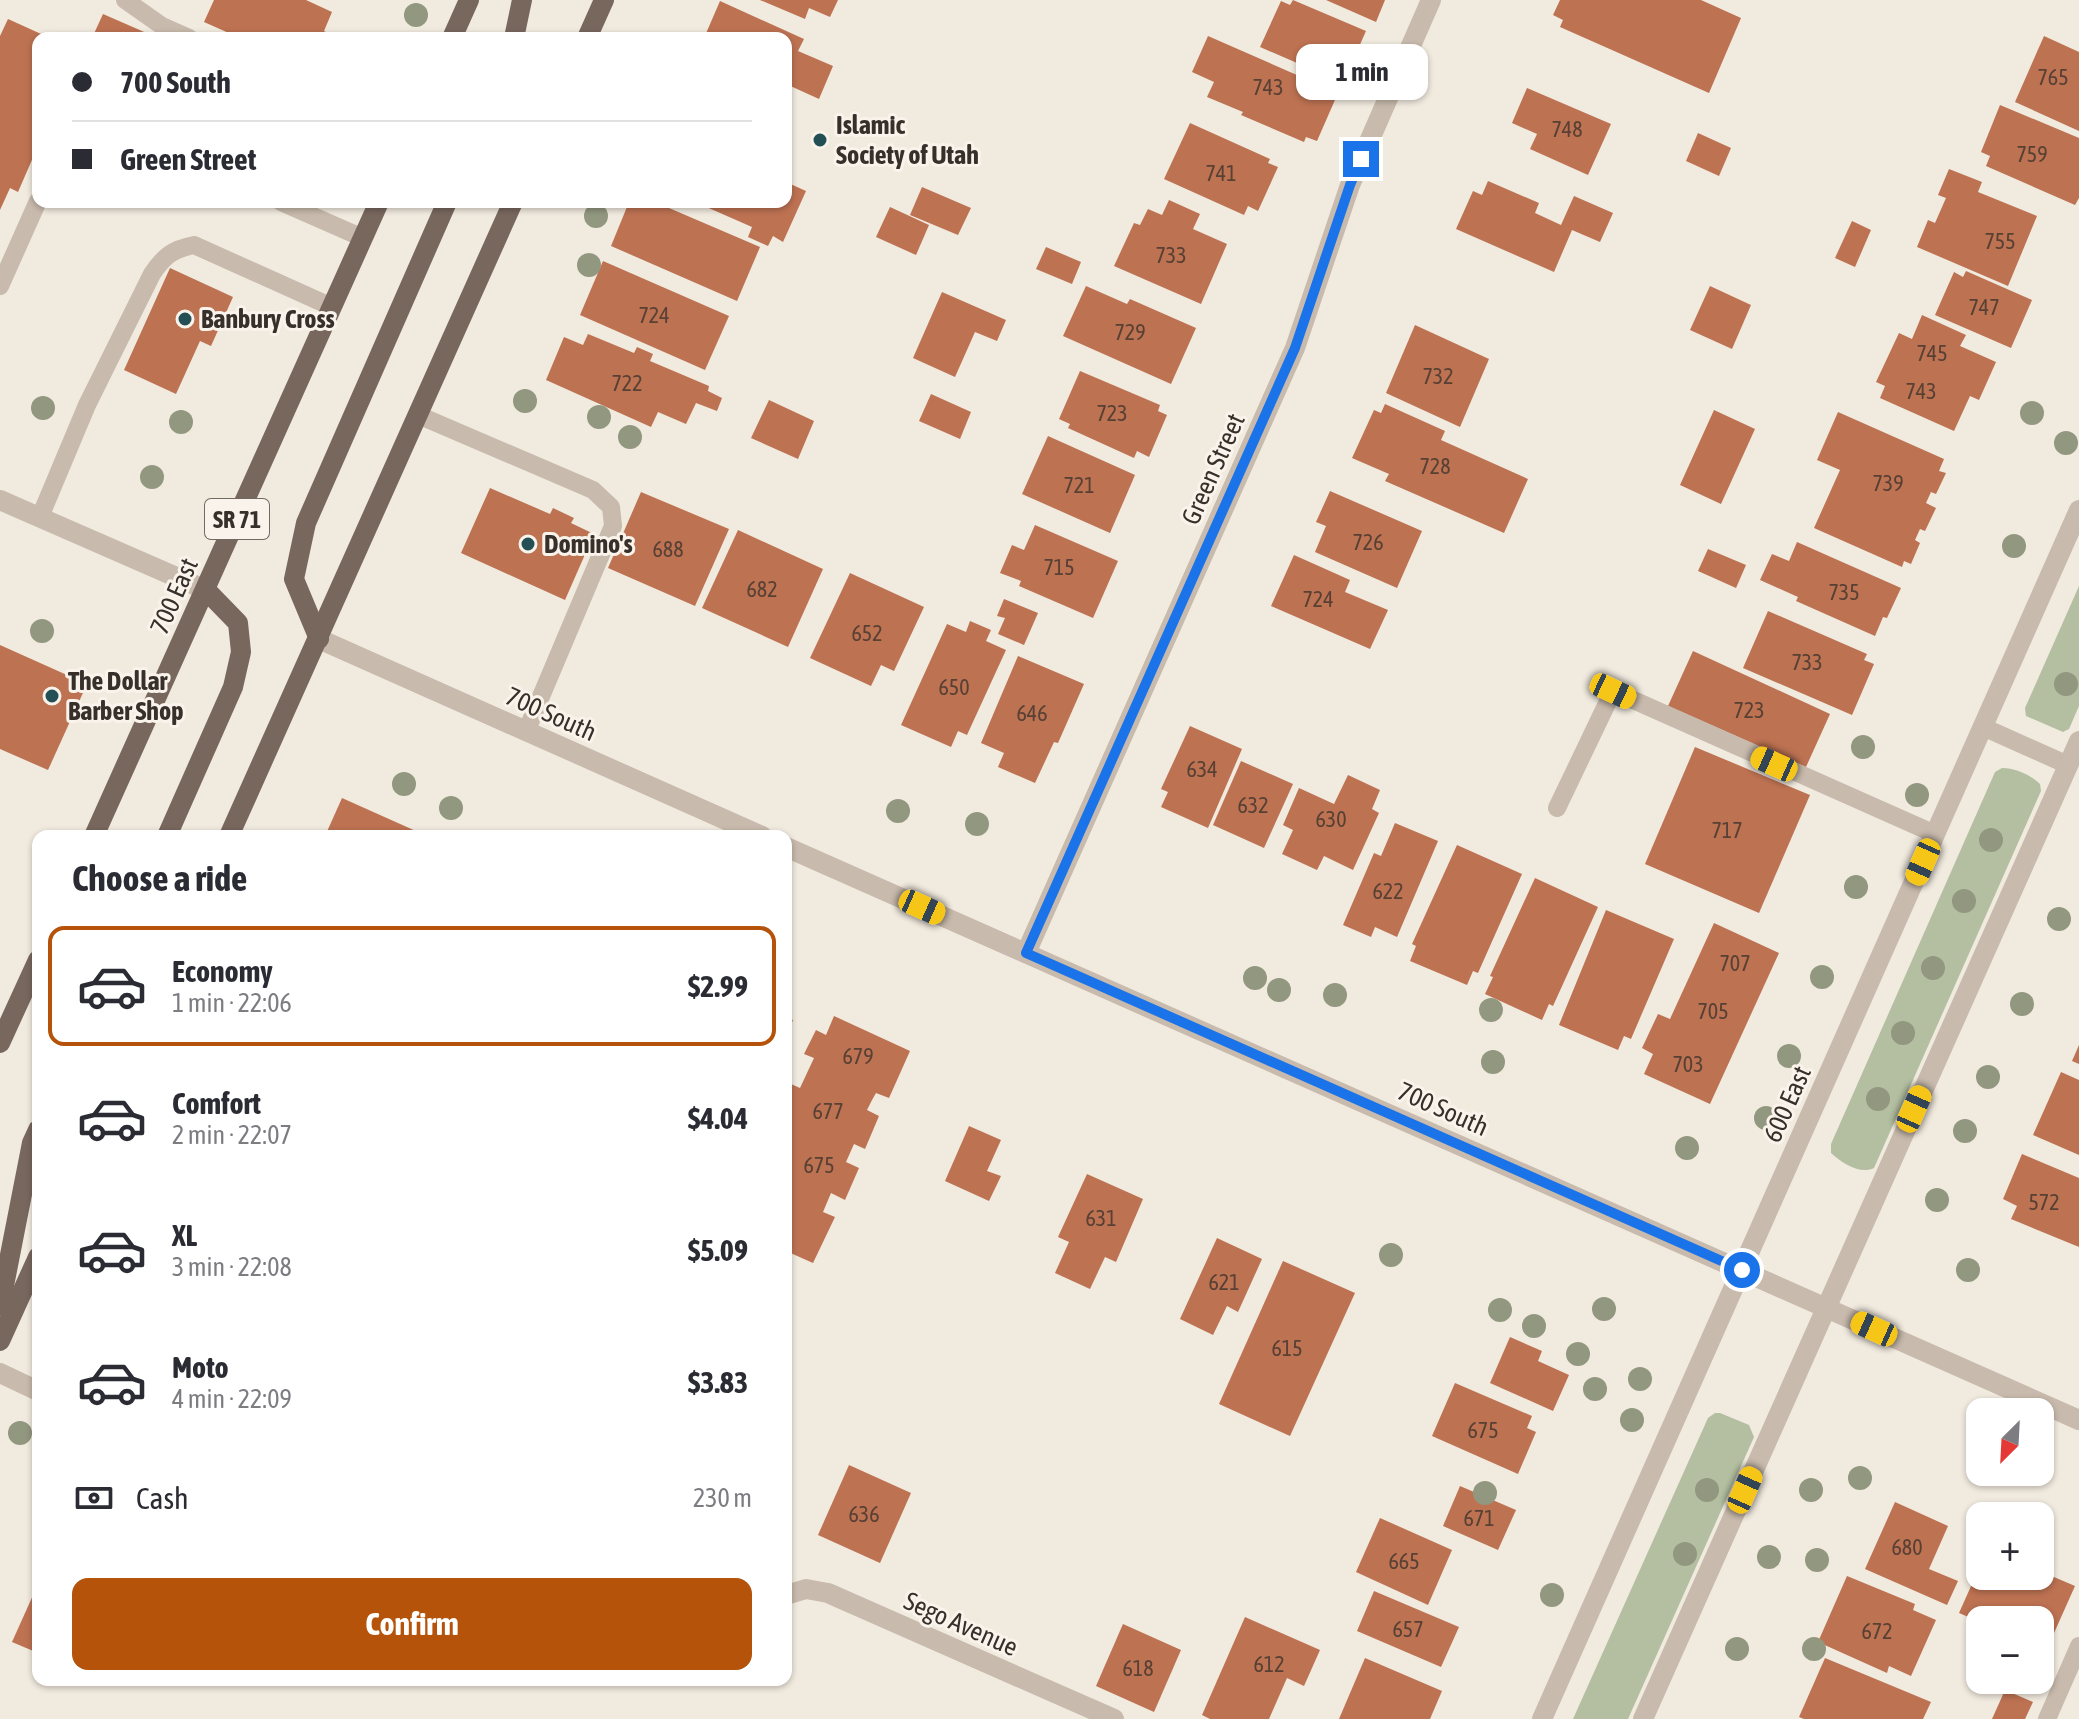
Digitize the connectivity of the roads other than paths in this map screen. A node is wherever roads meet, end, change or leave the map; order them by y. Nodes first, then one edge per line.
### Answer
1 (125, 0) edge
2 (469, 0) edge
3 (522, 0) edge
4 (604, 0) edge
5 (1431, 0) edge
6 (176, 32) edge
7 (455, 32) edge
8 (515, 32) edge
9 (590, 32) edge
10 (35, 208) edge
11 (295, 208) edge
12 (376, 208) edge
13 (444, 208) edge
14 (510, 208) edge
15 (363, 238) junction
16 (0, 286) edge
17 (332, 307) junction
18 (418, 415) junction
19 (0, 500) edge
20 (2079, 510) edge
21 (40, 517) junction
22 (206, 590) junction
23 (319, 639) junction
24 (1983, 727) junction
25 (526, 732) junction
26 (2079, 741) edge
27 (2068, 765) junction
28 (1557, 808) dead end
29 (97, 830) edge
30 (170, 830) edge
31 (232, 830) edge
32 (748, 830) edge
33 (1935, 834) junction
34 (792, 850) edge
35 (1026, 953) junction
36 (32, 973) edge
37 (0, 1043) edge
38 (32, 1143) edge
39 (32, 1270) edge
40 (1742, 1270) junction
41 (0, 1306) edge
42 (1826, 1308) junction
43 (0, 1341) edge
44 (0, 1373) edge
45 (32, 1388) edge
46 (2079, 1420) edge
47 (792, 1593) edge
48 (2079, 1646) edge
49 (1114, 1719) edge
50 (1542, 1719) edge
51 (1643, 1719) edge
52 (2047, 1719) edge

1 - 6 lane
2 - 7 main road
3 - 8 main road
4 - 9 main road
5 - 35 street, Green Street
10 - 16 lane
11 - 15 lane
12 - 15 main road, 700 East / SR 71
13 - 23 main road
14 - 18 main road
15 - 17 main road, 700 East / SR 71
17 - 21 lane
17 - 22 main road, 700 East / SR 71
18 - 23 main road
18 - 25 lane
19 - 21 street
20 - 24 street, 600 East
21 - 22 street
22 - 29 main road, 700 East / SR 71
22 - 30 main road
23 - 25 street, 700 South
23 - 31 main road
24 - 27 lane
24 - 33 street, 600 East
25 - 32 street, 700 South
26 - 27 street
27 - 42 street
28 - 33 lane
33 - 40 street, 600 East
34 - 35 street, 700 South
35 - 40 street, 700 South
36 - 37 main road
38 - 41 main road
39 - 43 main road
40 - 42 street, 700 South
40 - 50 street, 600 East
42 - 46 street, 700 South
42 - 51 street
44 - 45 street
47 - 49 street, Sego Avenue
48 - 52 lane

